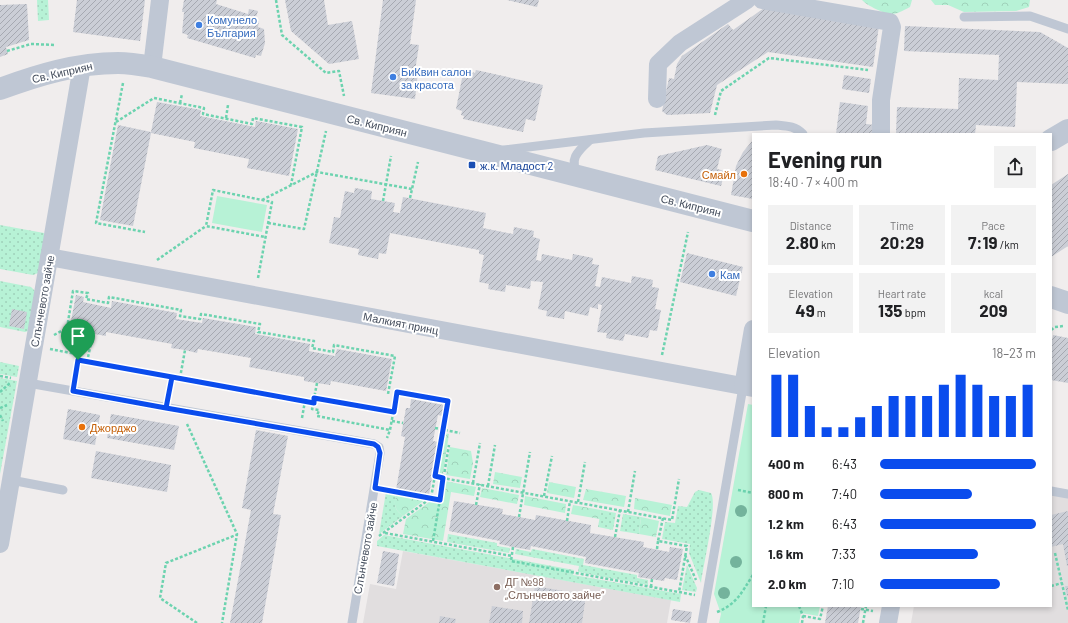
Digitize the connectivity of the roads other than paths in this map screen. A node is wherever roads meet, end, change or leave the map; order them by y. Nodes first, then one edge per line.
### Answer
1 (160, 0) edge
2 (747, 0) edge
3 (762, 0) edge
4 (964, 17) dead end
5 (1068, 29) edge
6 (82, 66) junction
7 (152, 67) junction
8 (0, 89) edge
9 (657, 99) dead end
10 (1068, 130) edge
11 (802, 133) edge
12 (881, 133) edge
13 (1052, 139) edge
14 (590, 140) junction
15 (487, 152) junction
16 (581, 177) junction
17 (752, 221) edge
18 (49, 258) junction
19 (1052, 297) edge
20 (1068, 303) edge
21 (752, 341) edge
22 (28, 383) junction
23 (748, 388) edge
24 (11, 480) junction
25 (63, 490) dead end
26 (1052, 491) edge
27 (1068, 494) edge
28 (0, 544) edge
29 (891, 607) edge
30 (703, 620) edge
31 (352, 623) edge
32 (888, 623) edge

1 - 7 street
2 - 9 street
3 - 12 street
4 - 5 lane
6 - 7 street, Св. Киприян
6 - 8 street, Св. Киприян
6 - 18 street, Слънчевото зайче
7 - 15 street, Св. Киприян
10 - 13 street
11 - 14 lane
14 - 15 lane
14 - 16 lane
15 - 16 street, Св. Киприян
16 - 17 street, Св. Киприян
18 - 22 street, Слънчевото зайче
18 - 23 street, Малкият принц
19 - 20 street
21 - 23 street
22 - 24 street, Слънчевото зайче
22 - 31 lane, Слънчевото зайче
23 - 30 lane
24 - 25 lane
24 - 28 street, Слънчевото зайче
26 - 27 lane
29 - 32 street

